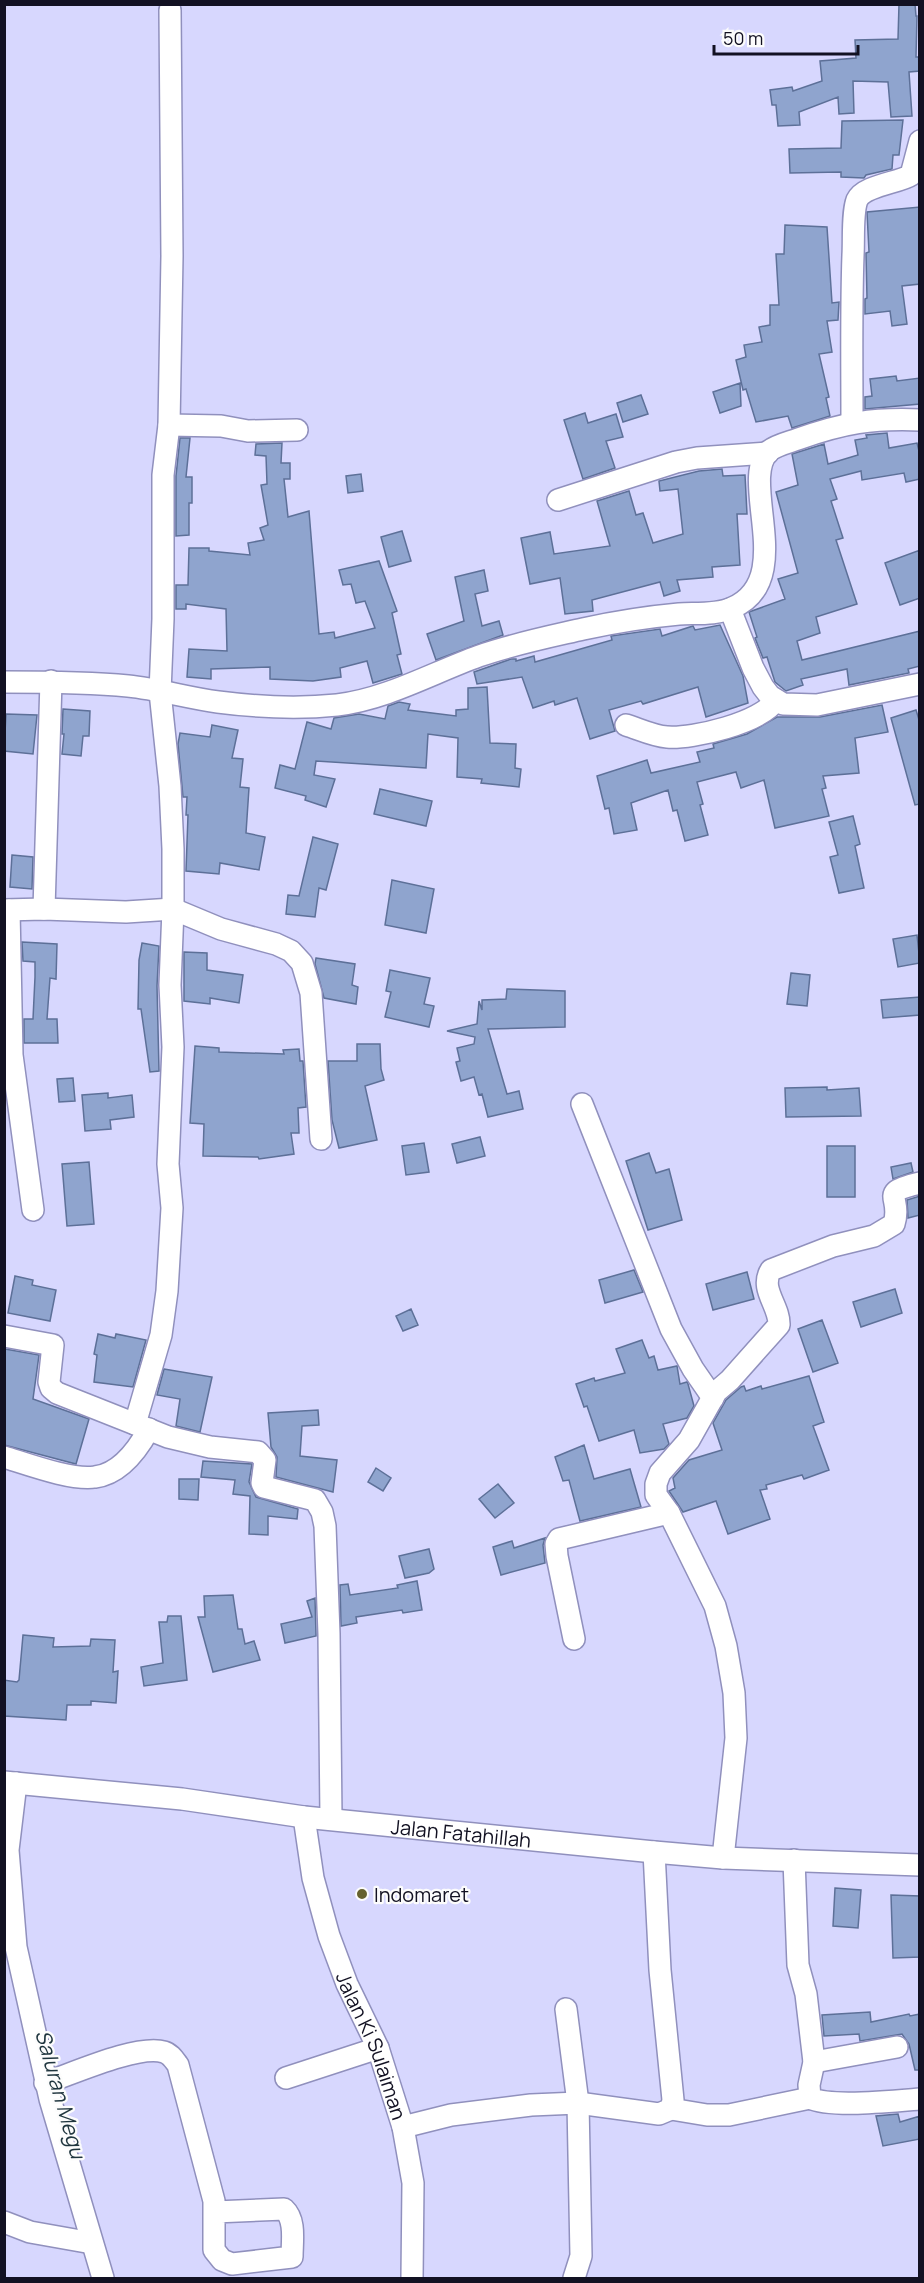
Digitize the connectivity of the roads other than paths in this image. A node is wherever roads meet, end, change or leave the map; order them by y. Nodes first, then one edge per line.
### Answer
1 (170, 10) dead end
2 (920, 141) edge
3 (920, 420) edge
4 (852, 422) junction
5 (168, 425) junction
6 (297, 430) dead end
7 (768, 453) junction
8 (558, 500) dead end
9 (730, 609) junction
10 (51, 681) junction
11 (4, 682) edge
12 (920, 684) edge
13 (160, 692) junction
14 (776, 700) junction
15 (626, 725) dead end
16 (44, 909) junction
17 (173, 909) junction
18 (7, 910) edge
19 (582, 1104) dead end
20 (321, 1139) dead end
21 (920, 1183) edge
22 (33, 1210) dead end
23 (4, 1336) edge
24 (713, 1398) junction
25 (142, 1426) junction
26 (4, 1457) edge
27 (669, 1513) junction
28 (574, 1639) dead end
29 (10, 1783) edge
30 (304, 1817) junction
31 (331, 1818) junction
32 (654, 1852) junction
33 (723, 1858) junction
34 (794, 1860) junction
35 (920, 1865) edge
36 (7, 1892) edge
37 (566, 2009) dead end
38 (897, 2047) dead end
39 (378, 2048) junction
40 (814, 2062) junction
41 (286, 2078) dead end
42 (45, 2083) junction
43 (810, 2098) junction
44 (920, 2099) edge
45 (578, 2103) junction
46 (671, 2109) junction
47 (403, 2127) junction
48 (214, 2212) dead end
49 (4, 2222) edge
50 (85, 2242) junction
51 (103, 2278) edge
52 (412, 2278) edge
53 (574, 2278) edge

1 - 5 street
2 - 4 street
3 - 4 street
4 - 7 street
5 - 6 street
5 - 13 street
7 - 8 street
7 - 9 street
9 - 13 street
9 - 14 street
10 - 11 street
10 - 13 street
10 - 16 street
12 - 14 street
13 - 17 street
14 - 15 street
16 - 17 street
16 - 18 street
17 - 20 street
17 - 25 street
18 - 22 street
19 - 24 street
21 - 24 street
23 - 25 street
24 - 27 street
25 - 26 street
25 - 31 street
27 - 28 street
27 - 33 street
29 - 30 street, Jalan Fatahillah
29 - 36 street
30 - 31 street, Jalan Fatahillah
30 - 39 street, Jalan Ki Sulaiman
31 - 32 street, Jalan Fatahillah
32 - 33 street, Jalan Fatahillah
32 - 46 street
33 - 34 street, Jalan Fatahillah
34 - 35 street, Jalan Fatahillah
34 - 40 street
36 - 42 street
37 - 45 street
38 - 40 street
39 - 41 street
39 - 47 street, Jalan Ki Sulaiman
40 - 43 street
42 - 48 street
42 - 50 street
43 - 44 street
43 - 46 street
45 - 46 street
45 - 47 street
45 - 53 street
47 - 52 street, Jalan Ki Sulaiman
49 - 50 street
50 - 51 street

